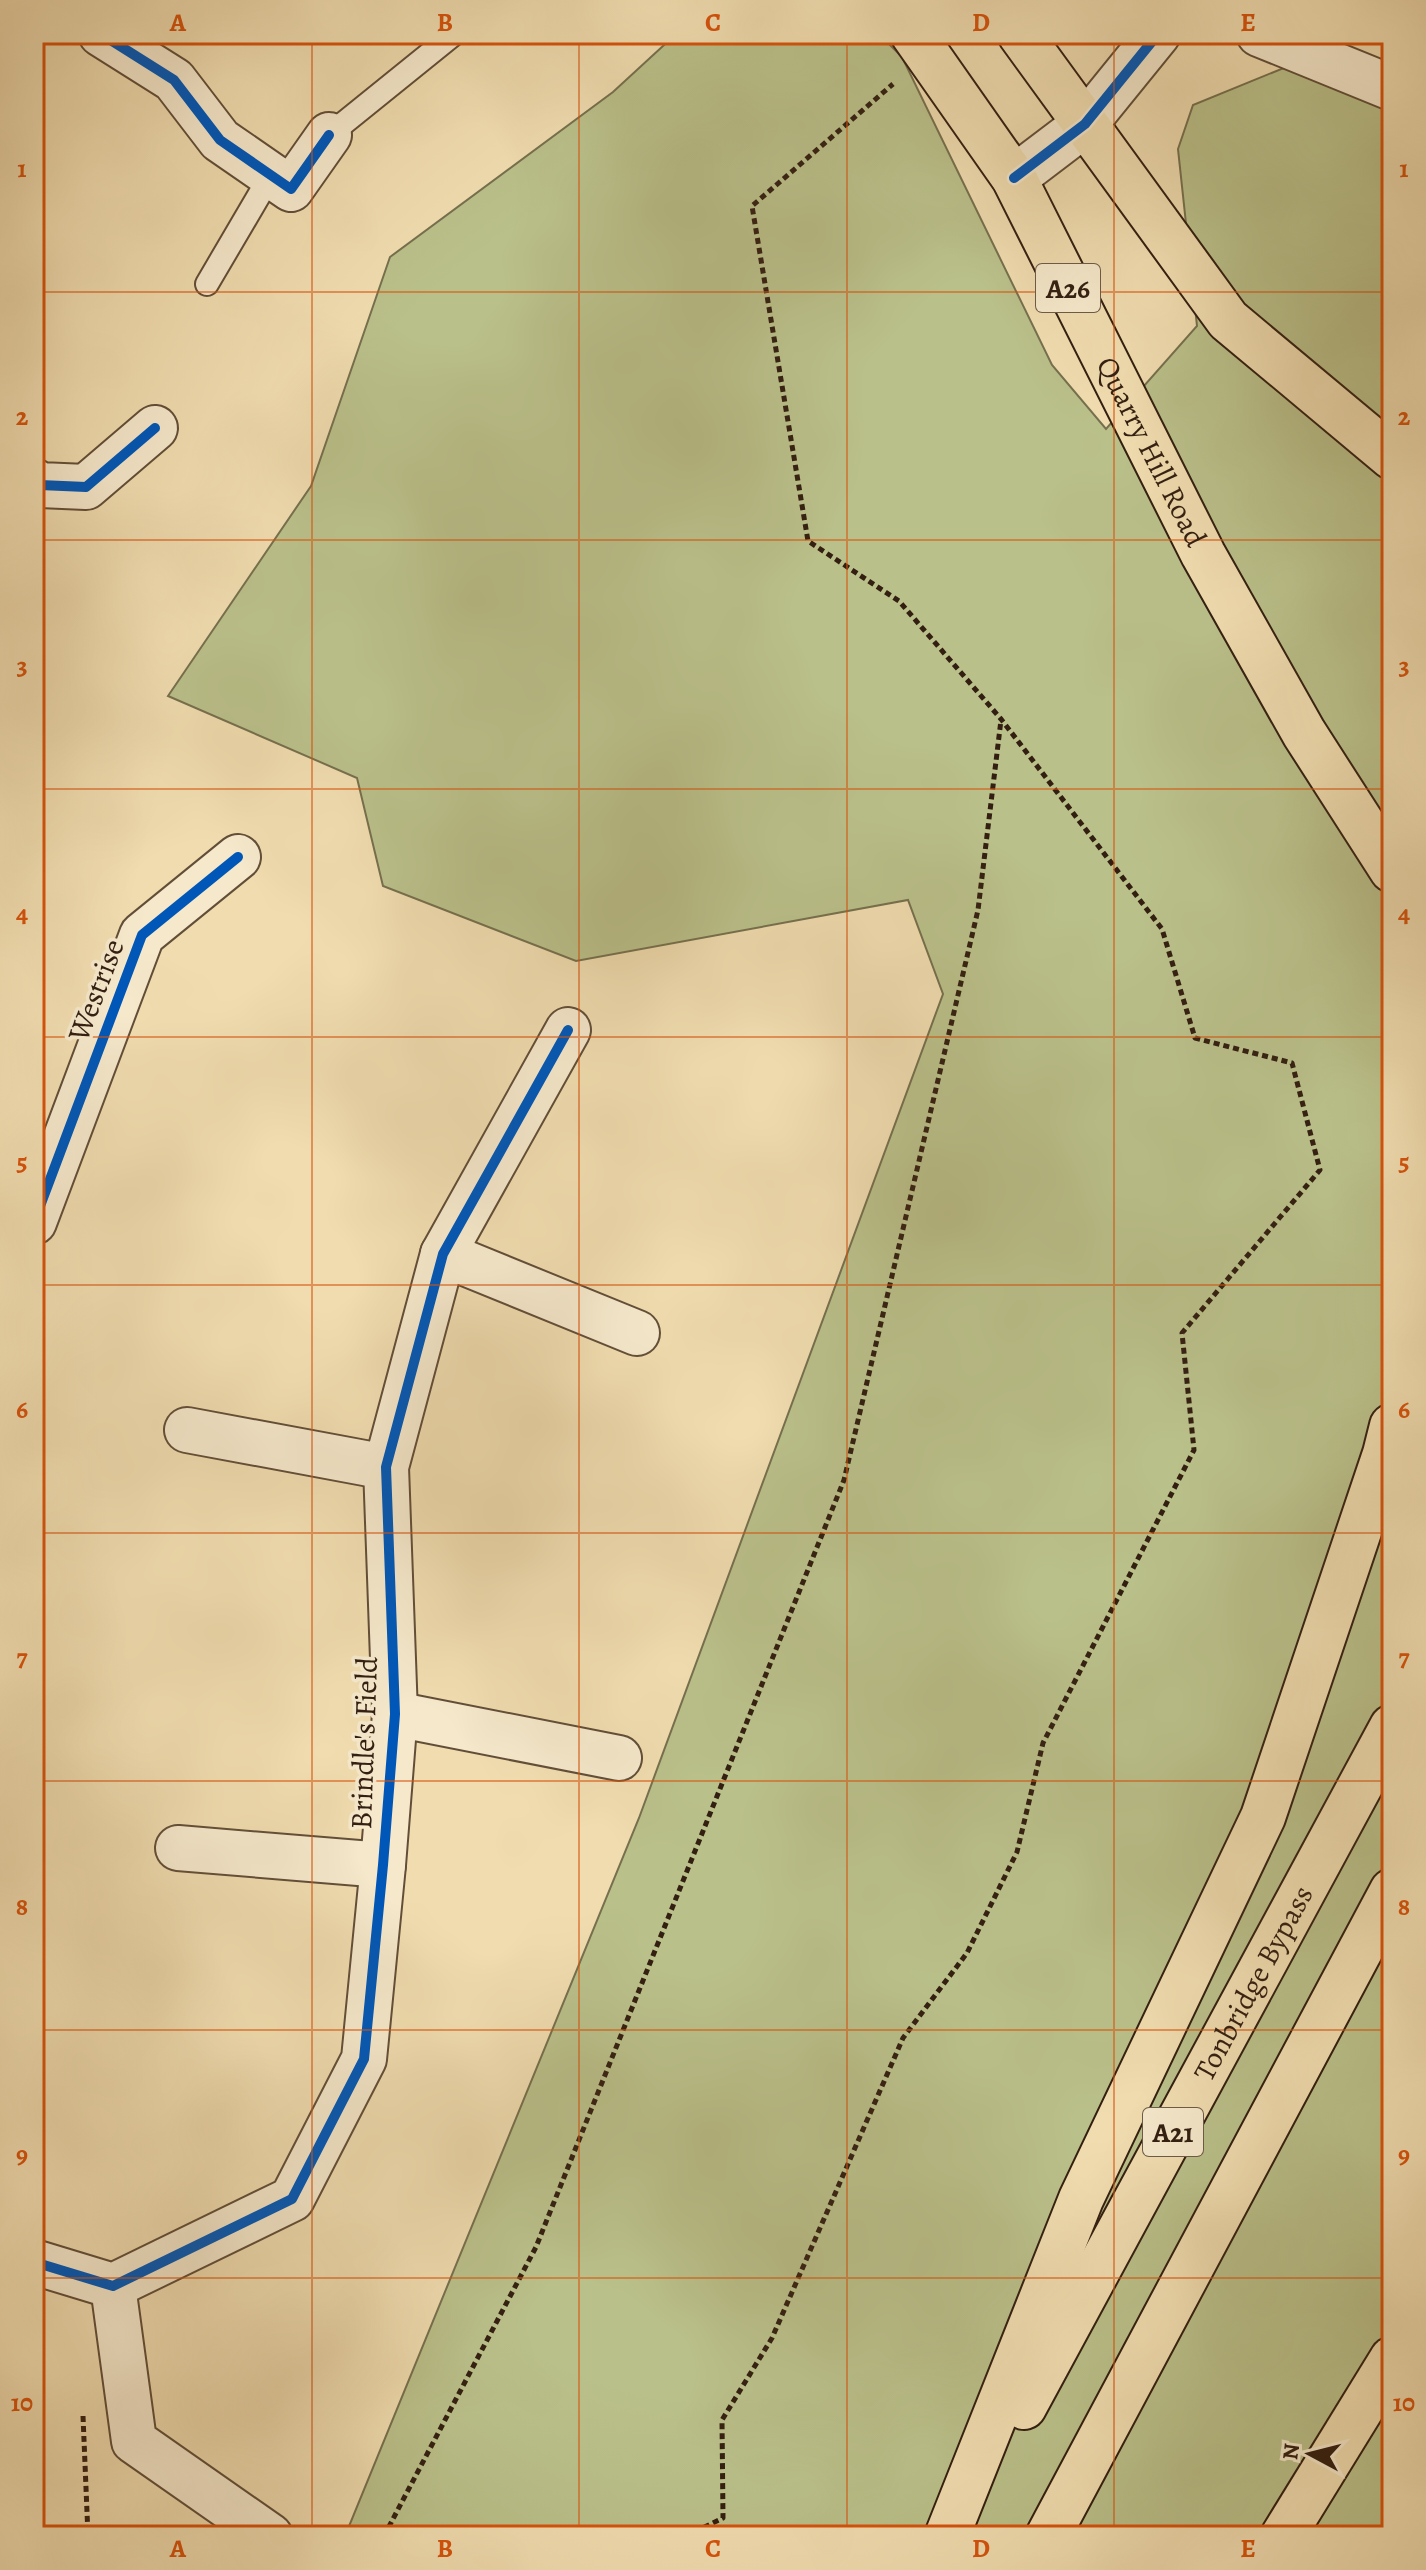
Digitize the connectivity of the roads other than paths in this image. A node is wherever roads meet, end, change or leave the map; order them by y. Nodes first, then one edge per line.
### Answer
1 (101, 34) edge
2 (454, 34) edge
3 (1020, 34) edge
4 (1158, 34) edge
5 (1259, 34) edge
6 (920, 44) edge
7 (1392, 88) edge
8 (1085, 124) junction
9 (329, 135) joint
10 (271, 175) junction
11 (1014, 178) junction
12 (207, 284) dead end
13 (155, 428) dead end
14 (1392, 457) edge
15 (34, 481) edge
16 (238, 857) dead end
17 (1392, 870) edge
18 (568, 1030) dead end
19 (34, 1222) edge
20 (443, 1254) junction
21 (637, 1333) dead end
22 (1392, 1426) edge
23 (187, 1430) dead end
24 (386, 1467) junction
25 (395, 1714) junction
26 (1392, 1727) edge
27 (619, 1758) dead end
28 (178, 1848) dead end
29 (383, 1865) junction
30 (1392, 1891) edge
31 (34, 2262) edge
32 (113, 2286) junction
33 (1392, 2359) edge
34 (270, 2536) edge
35 (947, 2536) edge
36 (954, 2536) edge
37 (1048, 2536) edge
38 (1283, 2536) edge

1 - 10 street
2 - 9 lane
3 - 8 highway
4 - 8 street
5 - 7 street
6 - 11 highway, Quarry Hill Road / A26
8 - 11 street
8 - 14 highway
9 - 10 street
10 - 12 lane
11 - 17 highway, Quarry Hill Road / A26
13 - 15 street
16 - 19 street, Westrise
18 - 20 street, Brindle's Field
20 - 21 street
20 - 24 street, Brindle's Field
22 - 35 highway
23 - 24 street
24 - 25 street, Brindle's Field
25 - 27 street
25 - 29 street, Brindle's Field
26 - 36 highway, Tonbridge Bypass / A21
28 - 29 street
29 - 32 street, Brindle's Field
30 - 37 highway, A21
31 - 32 street
32 - 34 street
33 - 38 highway

